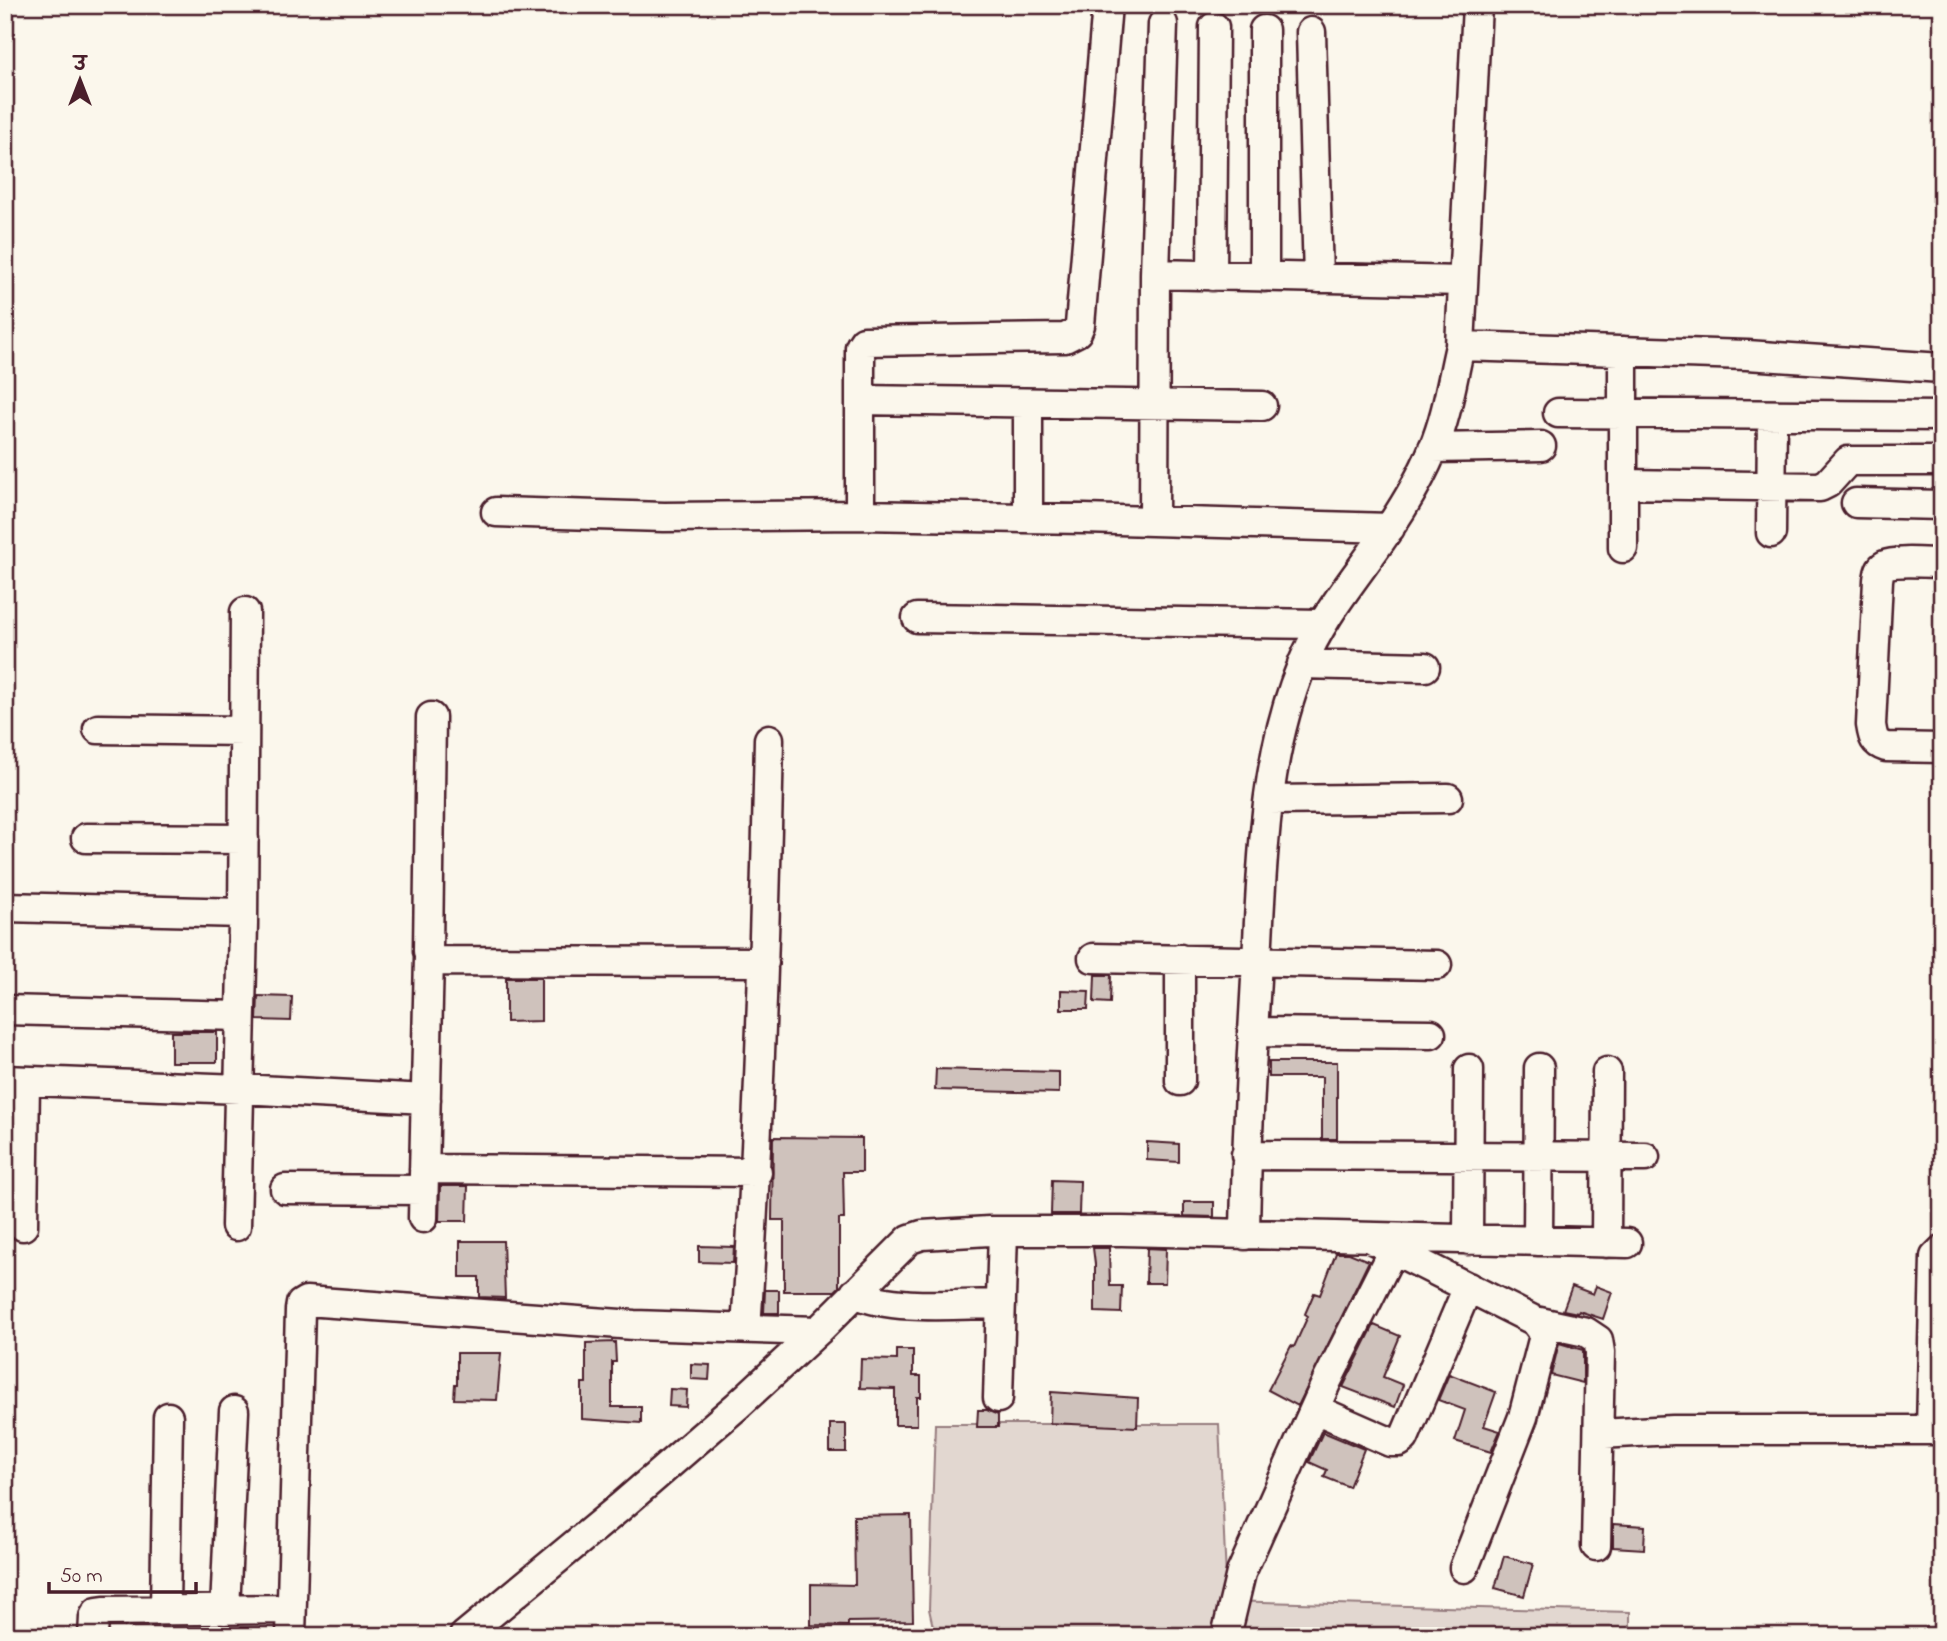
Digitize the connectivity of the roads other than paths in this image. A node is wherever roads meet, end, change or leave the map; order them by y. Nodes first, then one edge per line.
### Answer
1 (1107, 5) edge
2 (1477, 5) edge
3 (1163, 24) dead end
4 (1214, 27) dead end
5 (1264, 30) dead end
6 (1311, 32) dead end
7 (1155, 274) junction
8 (1212, 276) junction
9 (1265, 277) junction
10 (1318, 278) junction
11 (1463, 281) junction
12 (1460, 346) junction
13 (1623, 351) junction
14 (1942, 368) edge
15 (860, 400) junction
16 (1028, 403) junction
17 (1155, 405) junction
18 (1262, 407) dead end
19 (1558, 413) dead end
20 (1622, 413) junction
21 (1772, 415) junction
22 (1942, 416) edge
23 (1541, 446) dead end
24 (1433, 448) junction
25 (1942, 461) edge
26 (1623, 484) junction
27 (1771, 487) junction
28 (1856, 503) dead end
29 (1942, 505) edge
30 (496, 512) dead end
31 (860, 515) junction
32 (1028, 518) junction
33 (1154, 521) junction
34 (1390, 527) junction
35 (1771, 533) dead end
36 (1622, 548) dead end
37 (1942, 563) edge
38 (245, 612) dead end
39 (917, 618) dead end
40 (1321, 624) junction
41 (1302, 664) junction
42 (1425, 667) dead end
43 (431, 717) dead end
44 (98, 729) dead end
45 (244, 731) junction
46 (769, 739) dead end
47 (1942, 748) edge
48 (1448, 798) dead end
49 (1269, 800) junction
50 (86, 838) dead end
51 (244, 839) junction
52 (5, 907) edge
53 (243, 913) junction
54 (429, 957) junction
55 (1093, 958) dead end
56 (1180, 960) junction
57 (1257, 961) junction
58 (764, 962) junction
59 (1437, 965) dead end
60 (5, 1010) edge
61 (240, 1016) junction
62 (1252, 1032) junction
63 (1431, 1034) dead end
64 (1539, 1068) dead end
65 (1469, 1069) dead end
66 (1607, 1072) dead end
67 (15, 1081) edge
68 (1180, 1081) dead end
69 (240, 1089) junction
70 (426, 1099) junction
71 (1246, 1155) junction
72 (1469, 1157) junction
73 (1538, 1157) junction
74 (1606, 1157) junction
75 (1645, 1157) dead end
76 (757, 1172) junction
77 (423, 1179) junction
78 (285, 1189) dead end
79 (423, 1218) dead end
80 (23, 1226) dead end
81 (236, 1226) dead end
82 (1003, 1231) junction
83 (1245, 1235) junction
84 (1368, 1238) junction
85 (1468, 1240) junction
86 (1538, 1241) junction
87 (1394, 1250) junction
88 (1942, 1250) edge
89 (1468, 1287) junction
90 (855, 1293) junction
91 (1001, 1304) junction
92 (1535, 1321) junction
93 (746, 1329) junction
94 (818, 1331) junction
95 (998, 1398) dead end
96 (1315, 1409) junction
97 (233, 1411) dead end
98 (168, 1417) dead end
99 (1936, 1430) edge
100 (1600, 1434) junction
101 (1596, 1546) dead end
102 (1464, 1568) dead end
103 (165, 1610) junction
104 (225, 1610) junction
105 (291, 1623) edge
106 (93, 1636) edge
107 (464, 1636) edge
108 (1226, 1636) edge

1 - 15 street
2 - 11 street
3 - 7 street
4 - 8 street
5 - 9 street
6 - 10 street
7 - 8 street
7 - 17 street
8 - 9 street
9 - 10 street
10 - 11 street
11 - 12 street
12 - 13 street
12 - 24 street
13 - 14 street
13 - 20 street
15 - 16 street
15 - 31 street
16 - 17 street
16 - 32 street
17 - 18 street
17 - 33 street
19 - 20 street
20 - 21 street
20 - 26 street
21 - 22 street
21 - 27 street
23 - 24 street
24 - 34 street
25 - 27 street
26 - 27 street
26 - 36 street
27 - 35 street
28 - 29 street
30 - 31 street
31 - 32 street
32 - 33 street
33 - 34 street
34 - 40 street
37 - 47 street
38 - 45 street
39 - 40 street
40 - 41 street
41 - 42 street
41 - 49 street
43 - 54 street
44 - 45 street
45 - 51 street
46 - 58 street
48 - 49 street
49 - 57 street
50 - 51 street
51 - 53 street
52 - 53 street
53 - 61 street
54 - 58 street
54 - 70 street
55 - 56 street
56 - 57 street
56 - 68 street
57 - 59 street
57 - 62 street
58 - 76 street
60 - 61 street
61 - 69 street
62 - 63 street
62 - 71 street
64 - 73 street
65 - 72 street
66 - 74 street
67 - 69 street
67 - 80 street
69 - 70 street
69 - 81 street
70 - 77 street
71 - 72 street
71 - 83 street
72 - 73 street
72 - 85 street
73 - 74 street
73 - 86 street
74 - 75 street
74 - 86 street
76 - 77 street
76 - 93 street
77 - 78 street
77 - 79 street
82 - 83 street
82 - 90 street
82 - 91 street
83 - 84 street
84 - 85 street
84 - 87 street
85 - 86 street
87 - 89 street
87 - 96 street
88 - 99 street
89 - 92 street
89 - 96 street
90 - 91 street
90 - 94 street
91 - 95 street
92 - 100 street
92 - 102 street
93 - 94 street
93 - 105 street
94 - 107 street
96 - 108 street
97 - 104 street
98 - 103 street
99 - 100 street
100 - 101 street
103 - 104 street
103 - 106 street
104 - 105 street

